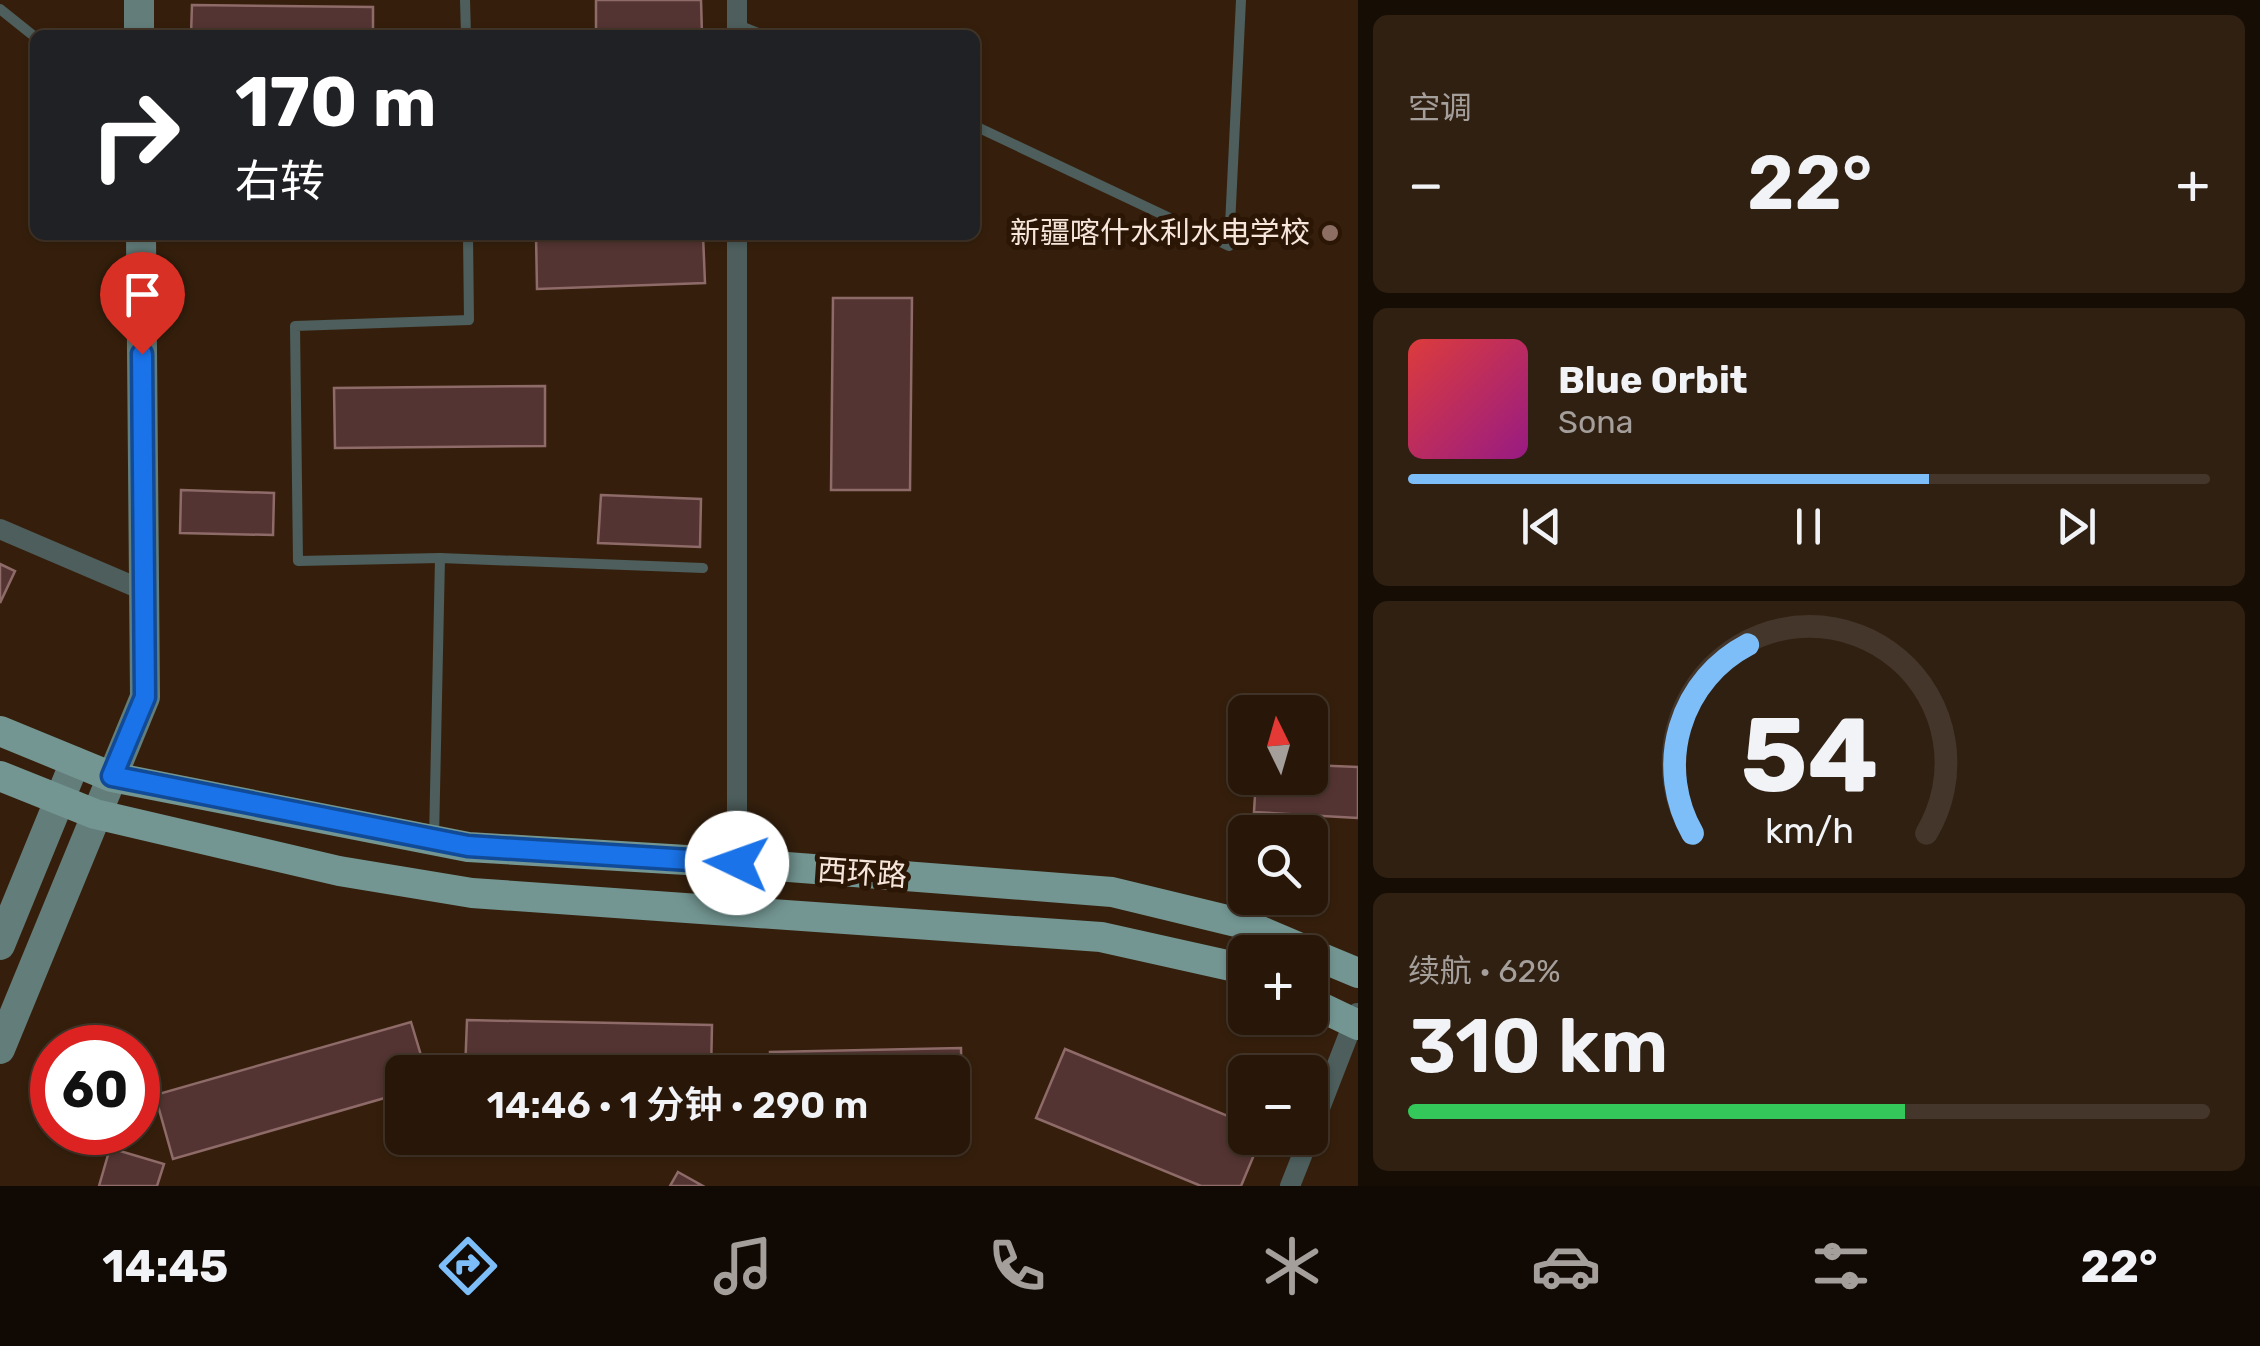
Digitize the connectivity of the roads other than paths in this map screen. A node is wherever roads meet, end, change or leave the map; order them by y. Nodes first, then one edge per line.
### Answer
1 (139, 0) edge
2 (465, 0) edge
3 (737, 0) edge
4 (1241, 0) edge
5 (0, 9) edge
6 (139, 30) edge
7 (466, 30) edge
8 (737, 30) edge
9 (30, 33) edge
10 (980, 128) edge
11 (141, 240) edge
12 (468, 240) edge
13 (737, 240) edge
14 (0, 529) edge
15 (440, 558) junction
16 (703, 568) dead end
17 (145, 591) junction
18 (0, 730) edge
19 (75, 762) junction
20 (0, 776) edge
21 (112, 776) junction
22 (58, 800) junction
23 (95, 814) junction
24 (434, 840) junction
25 (737, 863) junction
26 (1269, 935) edge
27 (0, 946) edge
28 (1328, 961) edge
29 (1228, 965) edge
30 (1358, 974) edge
31 (1328, 1009) edge
32 (1356, 1020) edge
33 (0, 1049) edge
34 (1328, 1089) edge
35 (1302, 1155) edge
36 (1290, 1186) edge

1 - 6 street
2 - 7 lane
3 - 8 street
4 - 10 lane
5 - 9 lane
11 - 17 street
12 - 15 lane
13 - 25 street
14 - 17 street
15 - 16 lane
15 - 24 lane
17 - 21 street
18 - 19 main road, 西环路
19 - 21 main road, 西环路
19 - 22 street
20 - 22 main road, 西环路
21 - 23 street
21 - 24 main road, 西环路
22 - 23 main road, 西环路
22 - 27 street
23 - 29 main road, 西环路
23 - 33 street
24 - 25 main road, 西环路
25 - 26 main road, 西环路
28 - 30 main road, 西环路
31 - 32 main road
32 - 34 street
35 - 36 street

